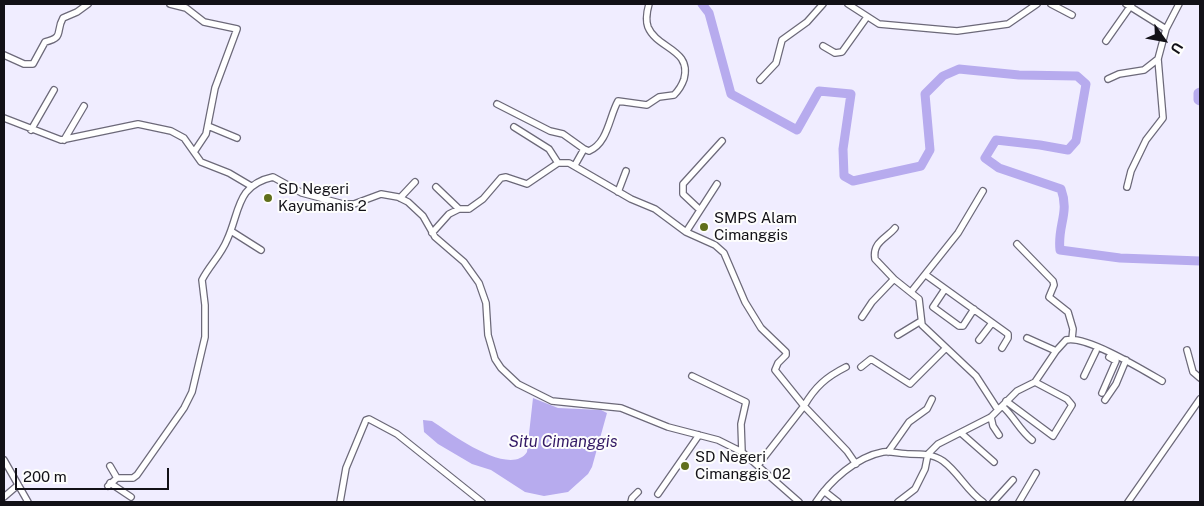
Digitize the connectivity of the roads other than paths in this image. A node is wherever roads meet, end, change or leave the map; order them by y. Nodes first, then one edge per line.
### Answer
1 (88, 4) edge
2 (170, 4) edge
3 (649, 4) edge
4 (822, 4) edge
5 (848, 4) edge
6 (1037, 4) edge
7 (1050, 4) edge
8 (1179, 4) edge
9 (1129, 5) edge
10 (189, 6) edge
11 (1072, 15) dead end
12 (867, 17) junction
13 (1166, 29) junction
14 (1106, 41) dead end
15 (823, 46) dead end
16 (4, 56) edge
17 (1158, 59) junction
18 (1108, 78) dead end
19 (760, 80) dead end
20 (54, 90) dead end
21 (498, 104) dead end
22 (84, 106) dead end
23 (4, 118) edge
24 (208, 126) junction
25 (514, 127) dead end
26 (31, 130) junction
27 (237, 138) dead end
28 (64, 140) junction
29 (722, 141) dead end
30 (584, 149) junction
31 (194, 152) junction
32 (558, 163) junction
33 (575, 166) junction
34 (626, 171) dead end
35 (415, 182) dead end
36 (717, 184) dead end
37 (251, 186) junction
38 (436, 187) dead end
39 (1127, 188) dead end
40 (983, 191) dead end
41 (618, 192) junction
42 (400, 198) junction
43 (460, 209) junction
44 (700, 210) junction
45 (894, 228) dead end
46 (231, 231) junction
47 (686, 232) junction
48 (432, 233) junction
49 (1017, 244) dead end
50 (261, 250) dead end
51 (926, 275) junction
52 (894, 279) junction
53 (945, 290) junction
54 (911, 292) junction
55 (974, 310) junction
56 (862, 317) dead end
57 (920, 321) junction
58 (992, 323) junction
59 (898, 335) dead end
60 (1027, 338) dead end
61 (1072, 339) junction
62 (979, 340) dead end
63 (946, 348) junction
64 (1002, 348) dead end
65 (1097, 350) junction
66 (1187, 350) dead end
67 (1056, 351) junction
68 (1126, 360) junction
69 (861, 367) dead end
70 (846, 368) dead end
71 (692, 376) dead end
72 (1084, 376) dead end
73 (1200, 378) edge
74 (1162, 381) dead end
75 (1035, 382) junction
76 (1102, 393) dead end
77 (932, 399) dead end
78 (1200, 399) edge
79 (1105, 400) dead end
80 (804, 406) junction
81 (1002, 406) junction
82 (992, 416) junction
83 (961, 433) junction
84 (698, 435) junction
85 (999, 435) dead end
86 (1032, 440) dead end
87 (742, 452) junction
88 (888, 452) junction
89 (928, 454) junction
90 (4, 460) edge
91 (994, 462) dead end
92 (856, 464) junction
93 (758, 465) junction
94 (110, 466) dead end
95 (1036, 474) dead end
96 (117, 478) junction
97 (1012, 480) dead end
98 (18, 485) junction
99 (824, 491) junction
100 (638, 492) dead end
101 (658, 494) dead end
102 (4, 497) edge
103 (131, 497) dead end
104 (28, 502) edge
105 (340, 502) edge
106 (482, 502) edge
107 (631, 502) edge
108 (799, 502) edge
109 (816, 502) edge
110 (838, 502) edge
111 (898, 502) edge
112 (983, 502) edge
113 (992, 502) edge
114 (1019, 502) edge
115 (1128, 502) edge

1 - 16 street
2 - 10 street
3 - 30 street
4 - 19 street
5 - 12 street
6 - 12 street
7 - 11 street
8 - 13 street
9 - 13 street
9 - 14 street
10 - 24 street
12 - 15 street
13 - 17 street
17 - 18 street
17 - 39 street
20 - 26 street
21 - 30 street
22 - 28 street
23 - 26 street
24 - 27 street
24 - 31 street
25 - 32 street
26 - 28 street
28 - 31 street
29 - 44 street
30 - 33 street
31 - 37 street
32 - 33 street
32 - 43 street
33 - 41 street
34 - 41 street
35 - 42 street
36 - 44 street
37 - 42 street
37 - 46 street
38 - 43 street
40 - 51 street
41 - 47 street
42 - 48 street
43 - 48 street
44 - 47 street
45 - 52 street
46 - 50 street
46 - 96 street
47 - 80 street
48 - 84 street
49 - 61 street
51 - 53 street
51 - 54 street
52 - 54 street
52 - 56 street
53 - 55 street
53 - 55 street
54 - 57 street
55 - 58 street
57 - 59 street
57 - 63 street
58 - 62 street
58 - 64 street
60 - 67 street
61 - 65 street
61 - 67 street
63 - 69 street
63 - 81 street
65 - 68 street
65 - 72 street
65 - 76 street
66 - 73 street
67 - 75 street
68 - 74 street
68 - 79 street
70 - 80 street
71 - 87 street
75 - 81 street
75 - 81 street
77 - 88 street
78 - 115 street
80 - 92 street
80 - 93 street
81 - 82 street
81 - 86 street
82 - 83 street
82 - 85 street
83 - 89 street
83 - 91 street
84 - 87 street
84 - 101 street
87 - 93 street
88 - 89 street
88 - 92 street
89 - 111 street
89 - 112 street
90 - 98 street
92 - 99 street
93 - 108 street
94 - 96 street
95 - 114 street
96 - 103 street
97 - 113 street
98 - 102 street
98 - 104 street
99 - 109 street
99 - 110 street
100 - 107 street
105 - 106 street

